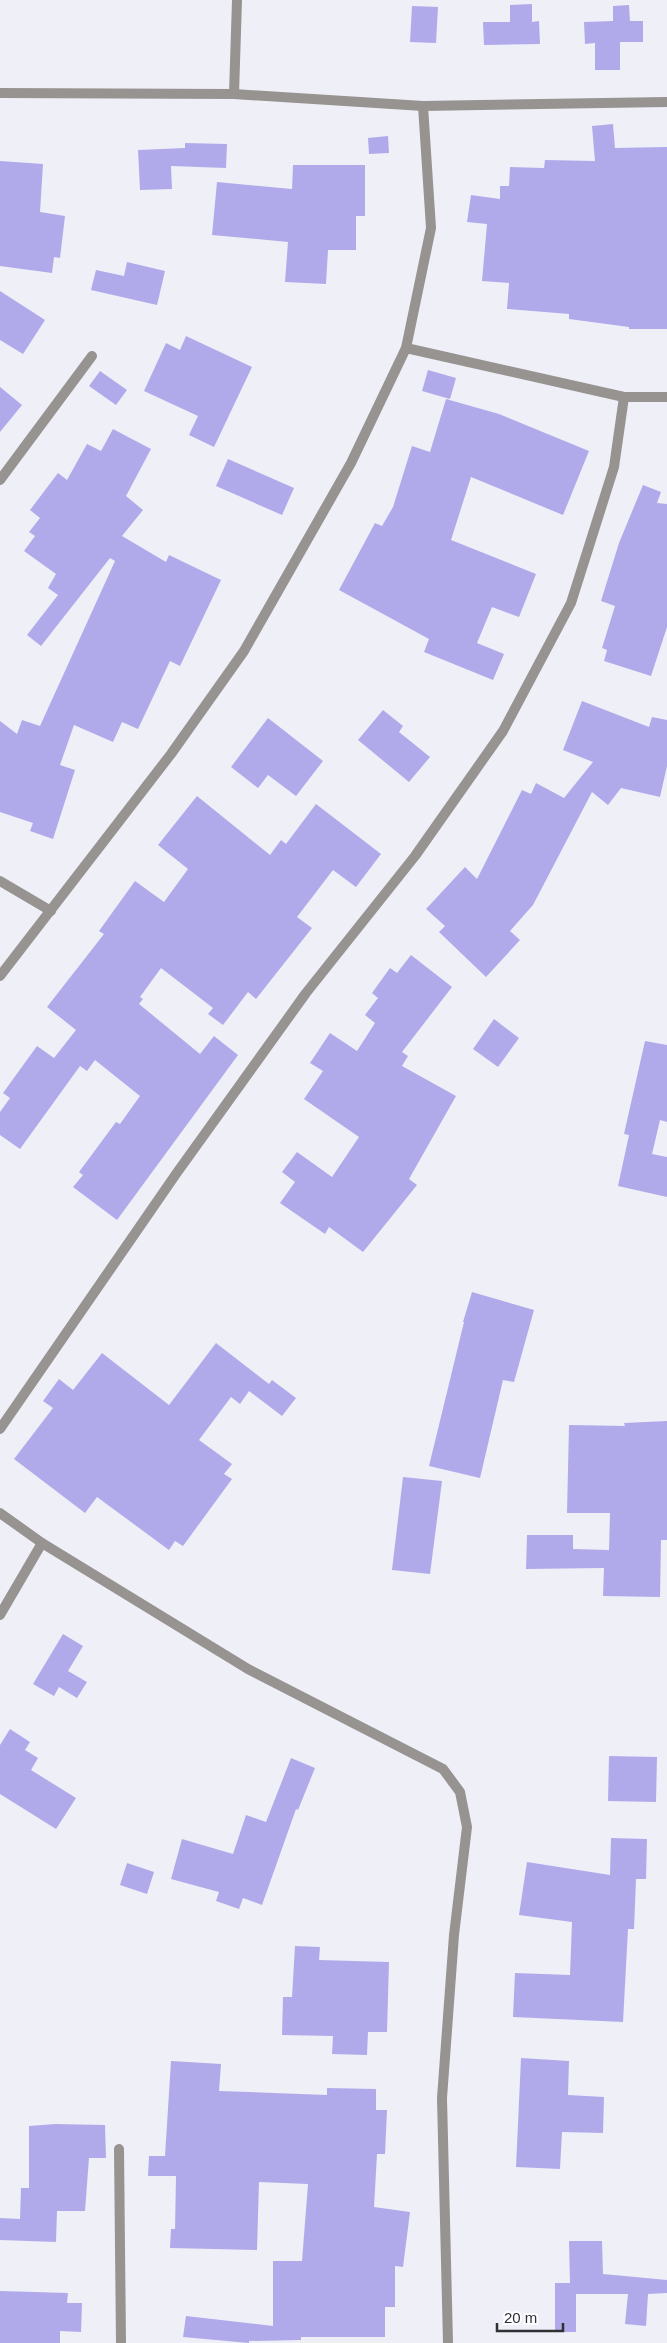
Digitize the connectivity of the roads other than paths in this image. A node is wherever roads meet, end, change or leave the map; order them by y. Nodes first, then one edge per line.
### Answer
1 (237, 0) edge
2 (0, 93) edge
3 (234, 94) junction
4 (667, 102) edge
5 (423, 106) junction
6 (406, 348) junction
7 (92, 356) dead end
8 (624, 397) junction
9 (667, 397) edge
10 (0, 480) edge
11 (0, 881) edge
12 (51, 911) junction
13 (0, 976) edge
14 (0, 1429) edge
15 (0, 1513) edge
16 (42, 1543) junction
17 (0, 1615) edge
18 (119, 2149) dead end
19 (121, 2343) edge
20 (448, 2343) edge

1 - 3 street
2 - 3 street
3 - 5 street
4 - 5 street
5 - 6 street
6 - 8 street
6 - 12 street
7 - 10 street
8 - 9 street
8 - 14 street
11 - 12 street
12 - 13 street
15 - 16 street
16 - 17 street
16 - 20 street
18 - 19 street

